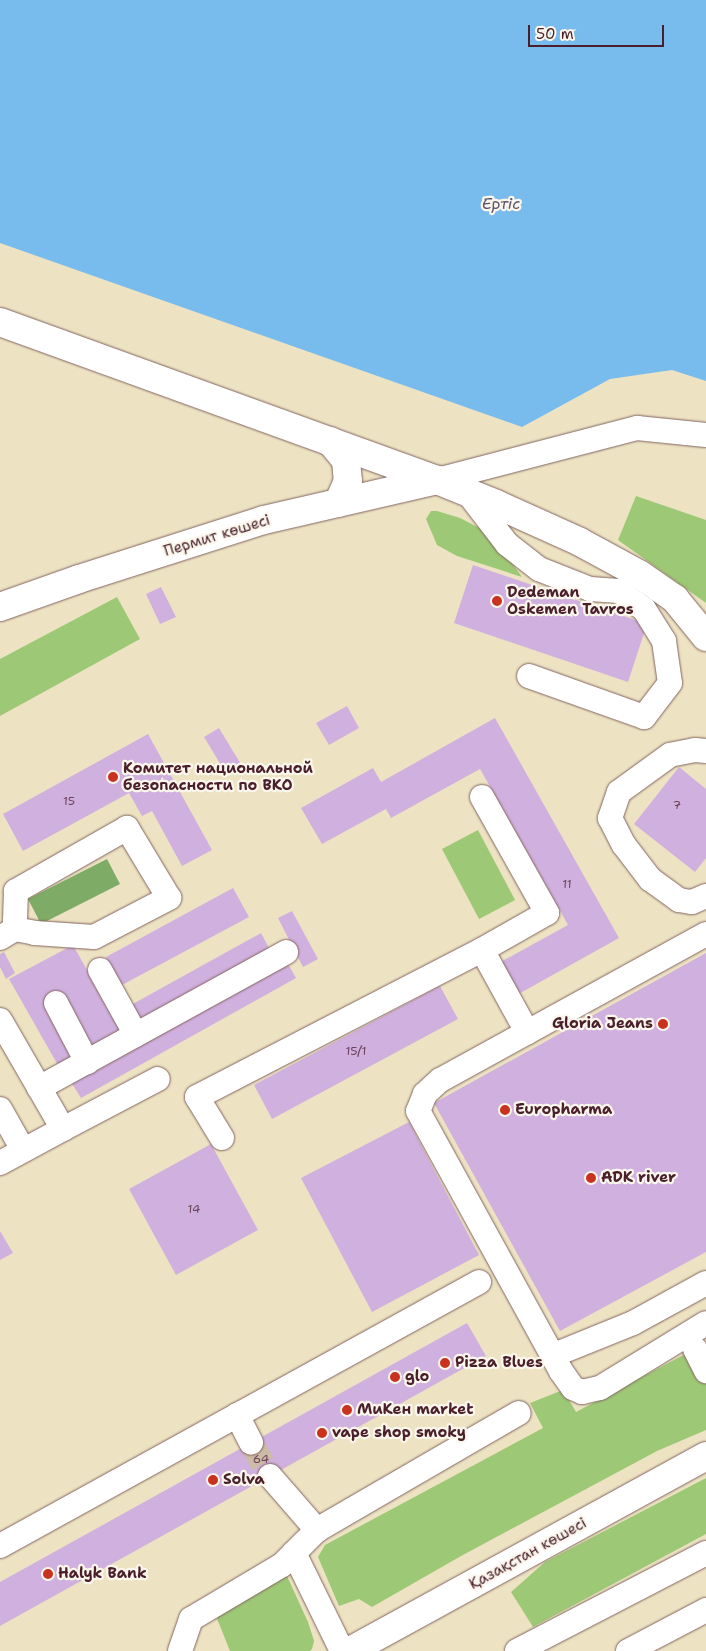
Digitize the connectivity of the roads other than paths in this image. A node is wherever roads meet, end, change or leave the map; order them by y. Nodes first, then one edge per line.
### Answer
1 (0, 322) edge
2 (706, 435) edge
3 (330, 441) junction
4 (437, 480) junction
5 (467, 492) junction
6 (338, 503) junction
7 (0, 607) edge
8 (706, 637) edge
9 (530, 676) dead end
10 (706, 751) edge
11 (482, 797) dead end
12 (706, 896) edge
13 (7, 933) edge
14 (706, 934) edge
15 (482, 950) junction
16 (286, 952) dead end
17 (100, 970) dead end
18 (56, 1003) dead end
19 (0, 1020) edge
20 (527, 1032) junction
21 (136, 1034) junction
22 (86, 1062) junction
23 (158, 1079) dead end
24 (39, 1088) junction
25 (0, 1109) edge
26 (63, 1129) junction
27 (222, 1138) dead end
28 (23, 1150) junction
29 (0, 1162) edge
30 (479, 1282) dead end
31 (706, 1283) edge
32 (706, 1324) edge
33 (695, 1349) dead end
34 (554, 1355) junction
35 (706, 1371) edge
36 (519, 1414) dead end
37 (237, 1415) junction
38 (252, 1443) tunnel mouth
39 (706, 1456) edge
40 (270, 1476) tunnel mouth
41 (317, 1530) junction
42 (0, 1546) edge
43 (294, 1553) junction
44 (706, 1553) edge
45 (706, 1610) edge
46 (180, 1651) edge
47 (342, 1651) edge
48 (350, 1651) edge
49 (517, 1651) edge
50 (628, 1651) edge

1 - 3 main road
2 - 4 street
3 - 4 main road
3 - 6 main road
4 - 5 main road
4 - 6 main road, Пермит көшесі
5 - 8 main road
5 - 9 street
6 - 7 main road, Пермит көшесі
10 - 12 street
11 - 15 street
13 - 13 street
14 - 20 street
15 - 20 street
15 - 27 street
16 - 21 street
17 - 21 street
18 - 22 street
19 - 24 street
20 - 34 street
21 - 22 street
22 - 24 street
23 - 26 street
24 - 26 street
25 - 28 street
26 - 28 street
28 - 29 street
30 - 37 street
31 - 34 street
32 - 34 street
33 - 35 street
36 - 41 street
37 - 38 street
37 - 42 street
39 - 48 main road, Қазақстан көшесі
40 - 41 street
41 - 43 street
43 - 46 street
43 - 47 street
44 - 49 street
45 - 50 street

